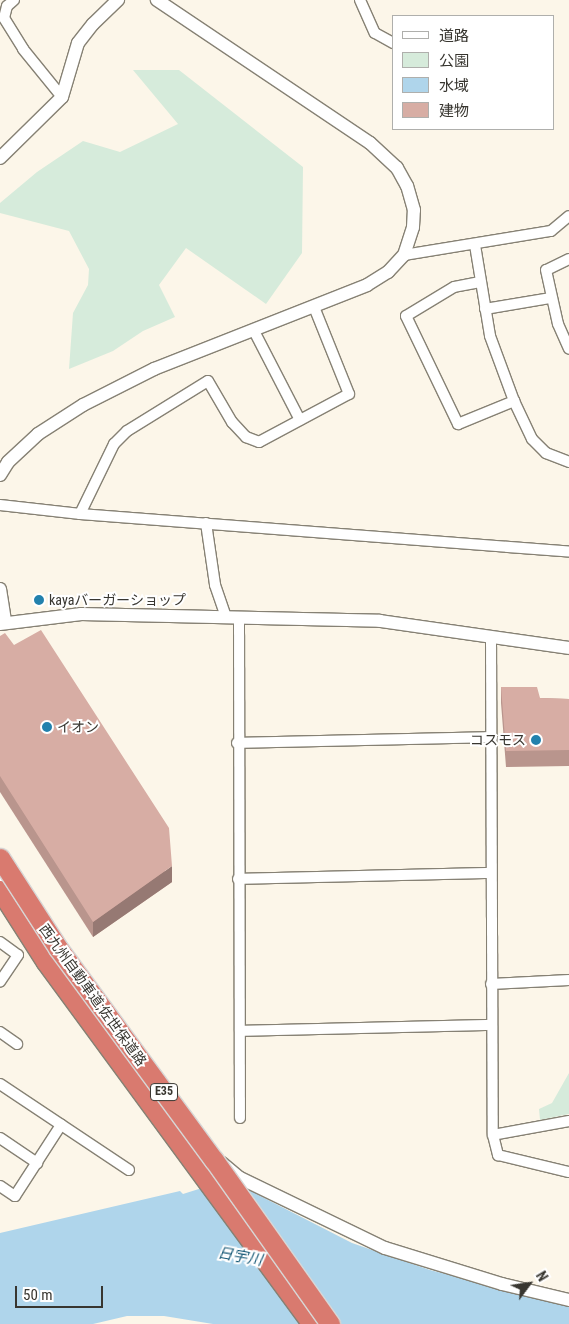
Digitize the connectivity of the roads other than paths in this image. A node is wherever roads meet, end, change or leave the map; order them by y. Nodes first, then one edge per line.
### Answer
1 (14, 0) edge
2 (118, 0) edge
3 (157, 0) edge
4 (360, 0) edge
5 (392, 42) edge
6 (62, 97) junction
7 (0, 158) edge
8 (569, 216) edge
9 (475, 245) junction
10 (404, 255) junction
11 (569, 259) edge
12 (480, 282) junction
13 (551, 298) junction
14 (314, 307) junction
15 (485, 309) junction
16 (254, 331) junction
17 (569, 349) edge
18 (514, 401) junction
19 (300, 420) junction
20 (569, 462) edge
21 (0, 475) edge
22 (0, 505) edge
23 (80, 514) junction
24 (206, 523) junction
25 (569, 552) edge
26 (0, 589) edge
27 (232, 617) junction
28 (2, 623) edge
29 (491, 637) junction
30 (569, 648) edge
31 (492, 737) junction
32 (237, 743) junction
33 (0, 858) edge
34 (491, 873) junction
35 (0, 877) edge
36 (238, 878) junction
37 (0, 890) edge
38 (0, 942) edge
39 (569, 980) edge
40 (0, 982) edge
41 (491, 984) junction
42 (491, 1025) junction
43 (240, 1030) junction
44 (0, 1032) edge
45 (17, 1044) dead end
46 (0, 1084) edge
47 (240, 1118) dead end
48 (569, 1121) edge
49 (61, 1125) junction
50 (182, 1132) junction
51 (494, 1135) junction
52 (0, 1138) edge
53 (36, 1163) junction
54 (129, 1170) dead end
55 (569, 1172) edge
56 (0, 1186) edge
57 (569, 1300) edge
58 (312, 1324) edge
59 (329, 1324) edge

1 - 6 street
2 - 6 street
3 - 10 street
4 - 5 street
6 - 7 street
8 - 9 street
9 - 10 street
9 - 12 street
10 - 14 street
11 - 13 street
12 - 15 street
12 - 18 street
13 - 15 street
13 - 17 street
14 - 16 street
14 - 19 street
15 - 18 street
16 - 19 street
16 - 21 street
18 - 20 street
19 - 23 street
22 - 23 street
23 - 24 street
24 - 25 street
24 - 27 street
26 - 28 street
27 - 28 street
27 - 29 street
27 - 32 street
29 - 30 street
29 - 31 street
31 - 32 street
31 - 34 street
32 - 36 street
33 - 59 highway, 西九州自動車道;佐世保道路 / E35, bridge
34 - 36 street
34 - 41 street
35 - 50 street
36 - 43 street
37 - 58 highway, 西九州自動車道;佐世保道路 / E35
38 - 40 street
39 - 41 street
41 - 42 street
42 - 43 street
42 - 51 street
43 - 47 street
44 - 45 street
46 - 49 street
48 - 51 street
49 - 53 street
49 - 54 street
50 - 57 street
50 - 59 street, bridge
51 - 55 street
52 - 53 street
53 - 56 street

